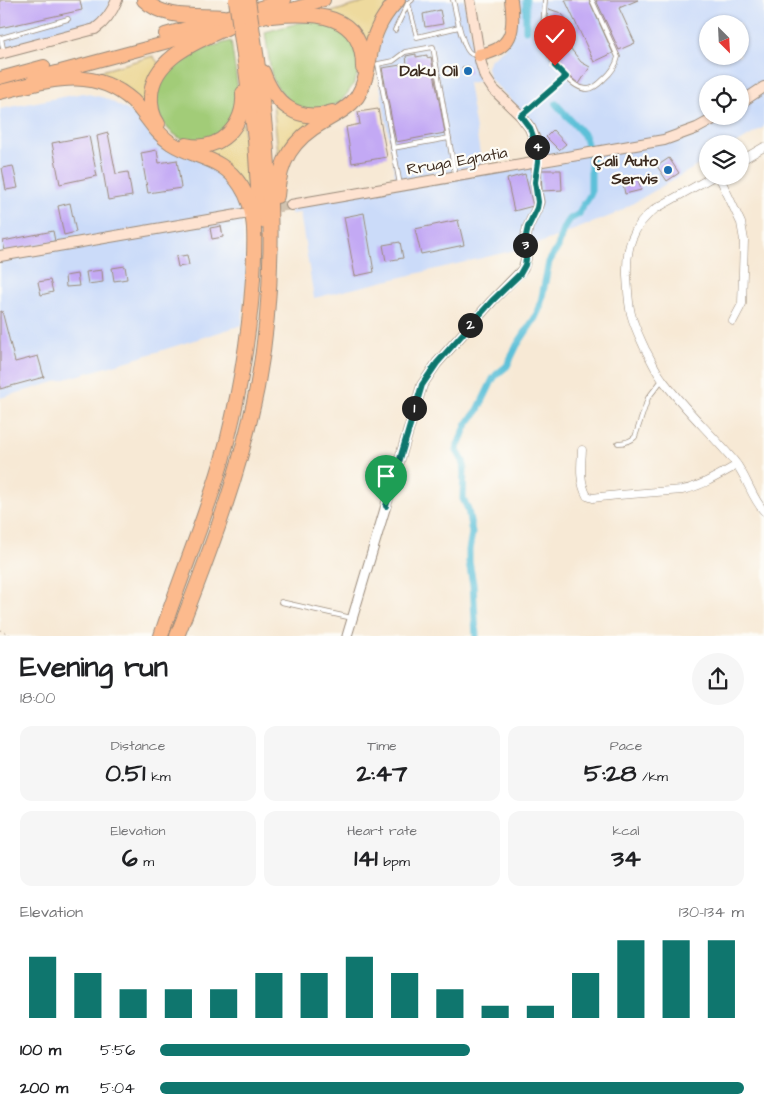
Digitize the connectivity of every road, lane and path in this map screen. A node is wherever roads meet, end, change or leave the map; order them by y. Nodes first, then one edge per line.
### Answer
1 (117, 0) edge
2 (144, 0) edge
3 (235, 0) edge
4 (249, 0) edge
5 (286, 0) edge
6 (324, 0) edge
7 (453, 0) edge
8 (470, 0) edge
9 (511, 0) edge
10 (545, 0) edge
11 (592, 0) edge
12 (406, 1) edge
13 (271, 16) junction
14 (68, 19) dead end
15 (239, 22) junction
16 (459, 28) junction
17 (395, 30) dead end
18 (2, 54) edge
19 (479, 55) junction
20 (251, 61) junction
21 (566, 77) junction
22 (0, 78) edge
23 (0, 87) edge
24 (764, 87) edge
25 (0, 92) edge
26 (749, 97) edge
27 (521, 116) junction
28 (702, 125) edge
29 (449, 138) junction
30 (764, 147) edge
31 (393, 148) junction
32 (749, 156) edge
33 (538, 162) junction
34 (456, 176) junction
35 (699, 184) edge
36 (723, 185) edge
37 (400, 186) junction
38 (291, 205) tunnel mouth
39 (243, 214) dead end
40 (0, 256) edge
41 (732, 321) dead end
42 (259, 334) junction
43 (256, 356) junction
44 (662, 380) junction
45 (618, 443) dead end
46 (582, 450) dead end
47 (737, 464) junction
48 (764, 511) edge
49 (281, 602) dead end
50 (352, 618) junction
51 (0, 630) edge
52 (12, 636) edge
53 (161, 636) edge
54 (165, 636) edge
55 (177, 636) edge
56 (347, 636) edge

1 - 18 main road
2 - 15 highway
3 - 15 highway, bridge
4 - 15 highway, bridge
5 - 15 highway
6 - 13 highway
7 - 16 lane
8 - 19 main road
9 - 19 highway
10 - 21 lane
11 - 21 lane
12 - 16 lane
12 - 17 lane
12 - 42 highway
13 - 15 highway
13 - 20 highway
14 - 18 lane
15 - 20 highway, bridge
15 - 20 highway
15 - 22 highway
15 - 23 highway
16 - 19 lane
19 - 27 main road
20 - 42 highway
21 - 27 lane
24 - 26 main road
25 - 42 highway
27 - 33 main road
28 - 33 main road, Rruga Egnatia
29 - 31 lane
29 - 31 lane
29 - 34 lane
30 - 32 street
31 - 37 lane
33 - 34 main road, Rruga Egnatia
33 - 50 street
34 - 37 main road, Rruga Egnatia
35 - 44 street
36 - 41 street
37 - 38 main road, Rruga Egnatia
39 - 40 main road
42 - 43 highway
43 - 53 highway
43 - 54 highway
43 - 55 highway
44 - 45 lane
44 - 47 street
46 - 47 street
47 - 48 street
49 - 50 lane
50 - 56 street
51 - 52 path

